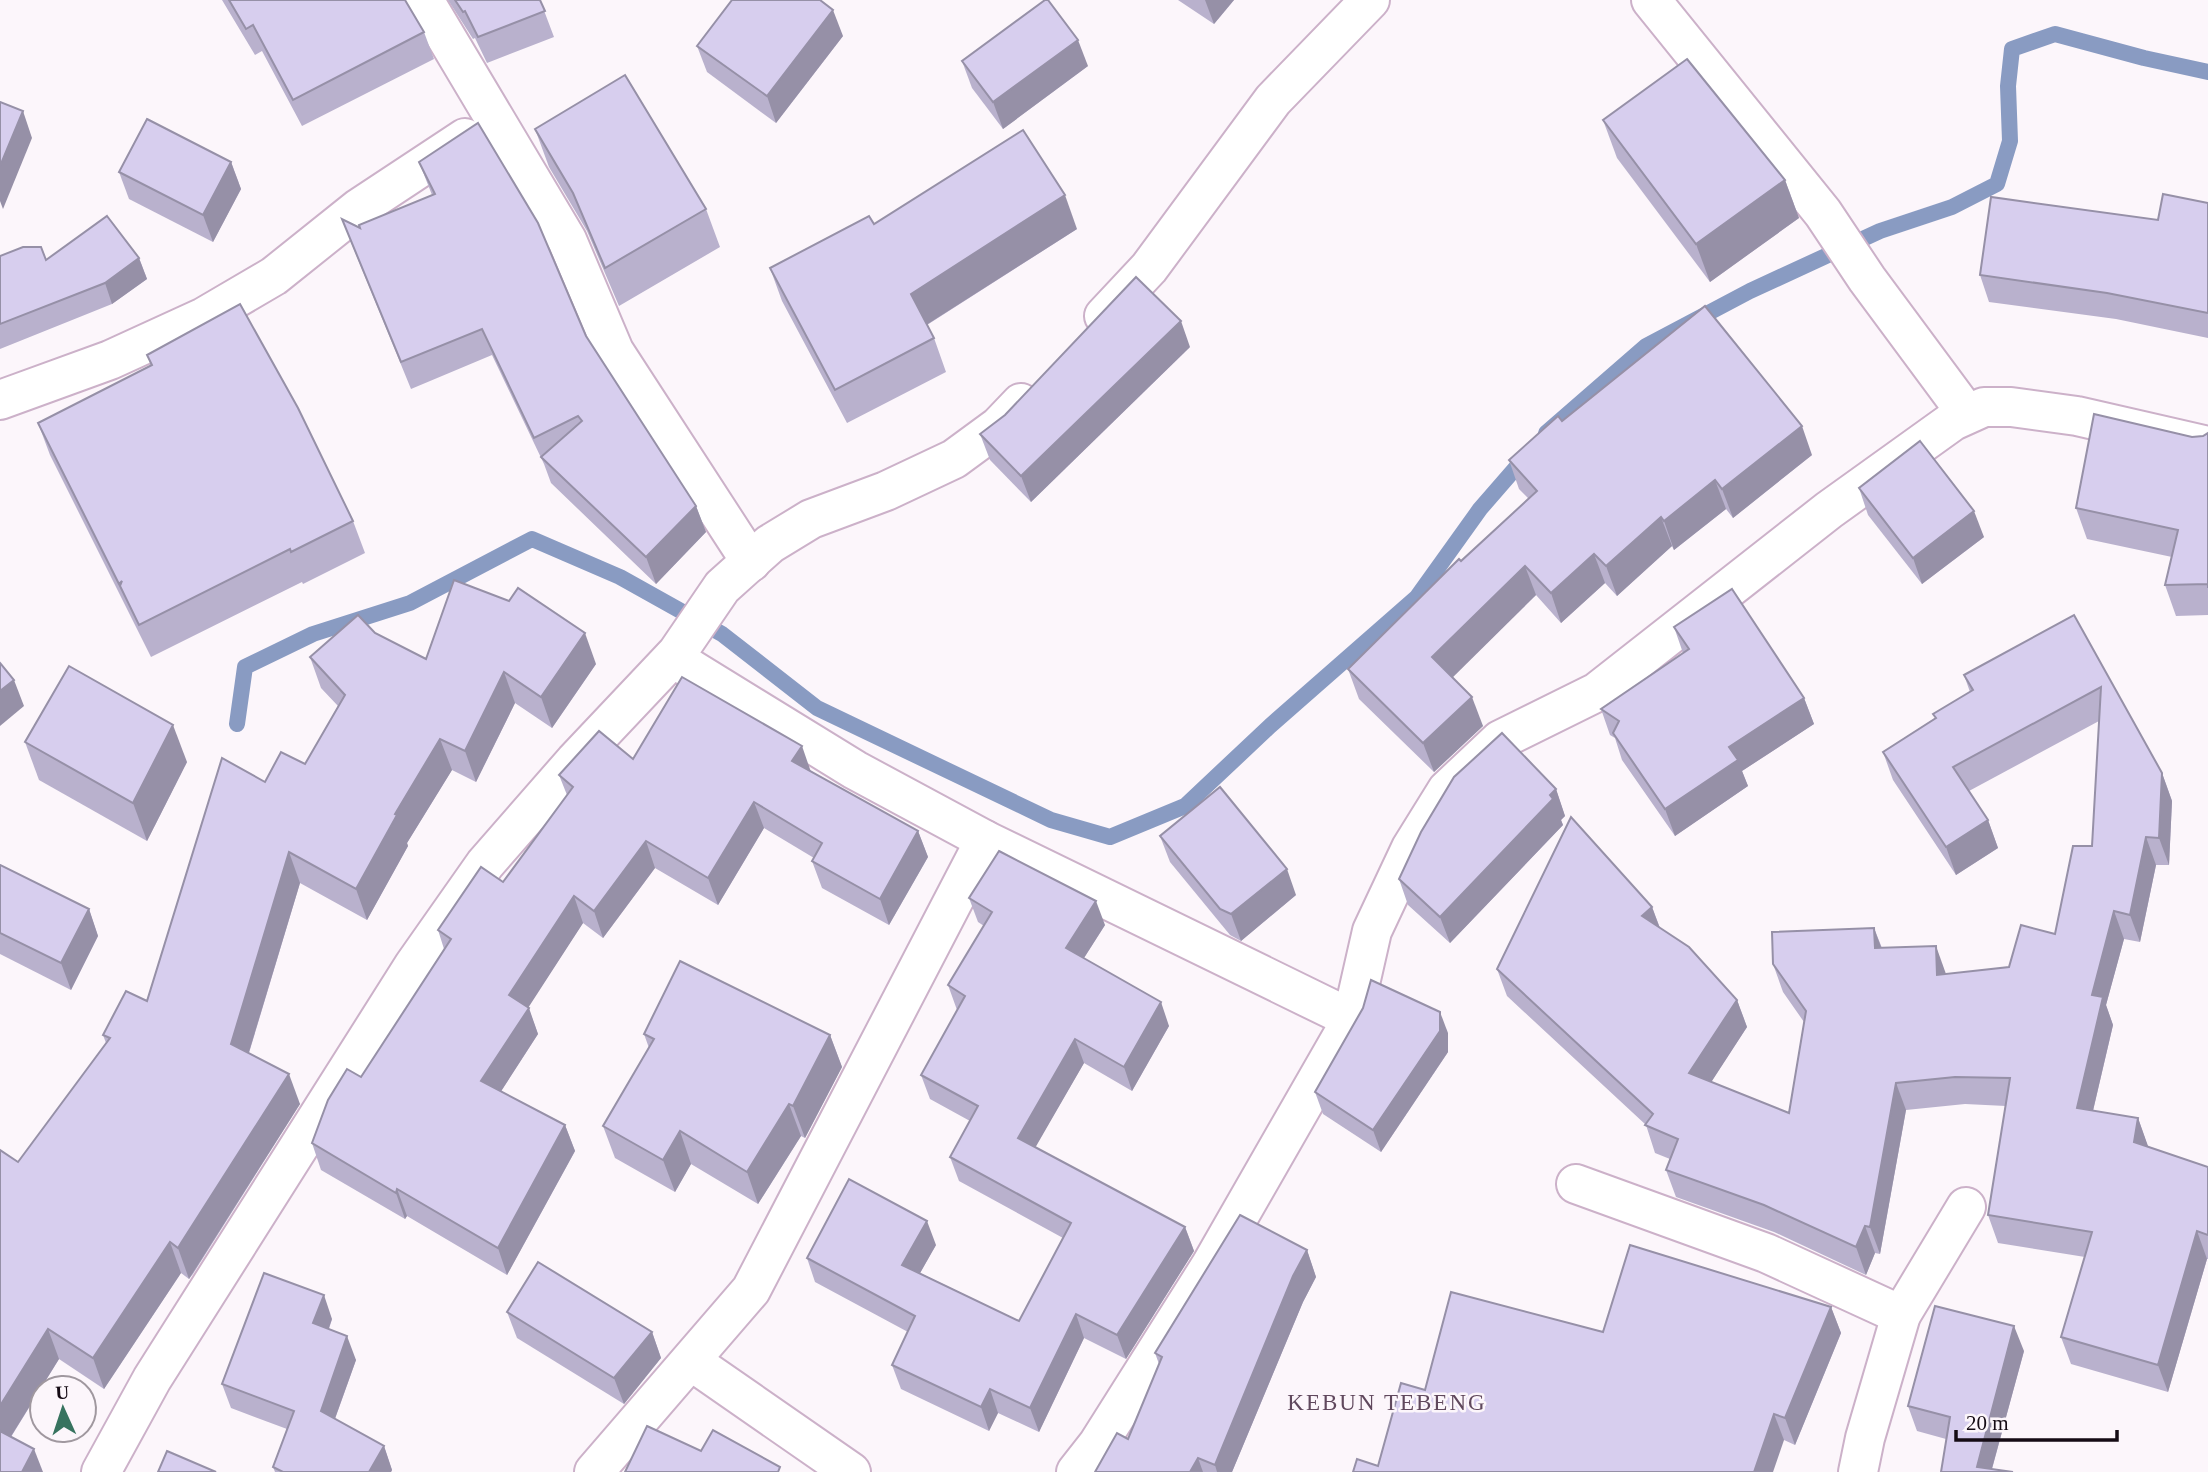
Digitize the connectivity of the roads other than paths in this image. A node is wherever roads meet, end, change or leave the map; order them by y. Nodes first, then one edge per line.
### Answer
1 (424, 0) edge
2 (1370, 0) edge
3 (1651, 0) edge
4 (494, 119) junction
5 (1083, 337) edge
6 (1046, 377) edge
7 (0, 400) edge
8 (1967, 414) junction
9 (2208, 446) edge
10 (751, 562) junction
11 (675, 655) junction
12 (985, 840) junction
13 (1352, 1019) junction
14 (1576, 1184) dead end
15 (1966, 1207) dead end
16 (1901, 1315) junction
17 (691, 1360) junction
18 (102, 1472) edge
19 (594, 1472) edge
20 (851, 1472) edge
21 (1076, 1472) edge
22 (1858, 1472) edge

1 - 4 street
2 - 5 street
3 - 8 street
4 - 7 street
4 - 10 street
6 - 10 street
8 - 9 street
8 - 13 street
10 - 11 street
11 - 12 street
11 - 18 street
12 - 13 street
12 - 17 street
13 - 21 street
14 - 16 street
15 - 16 street
16 - 22 street
17 - 19 street
17 - 20 street

